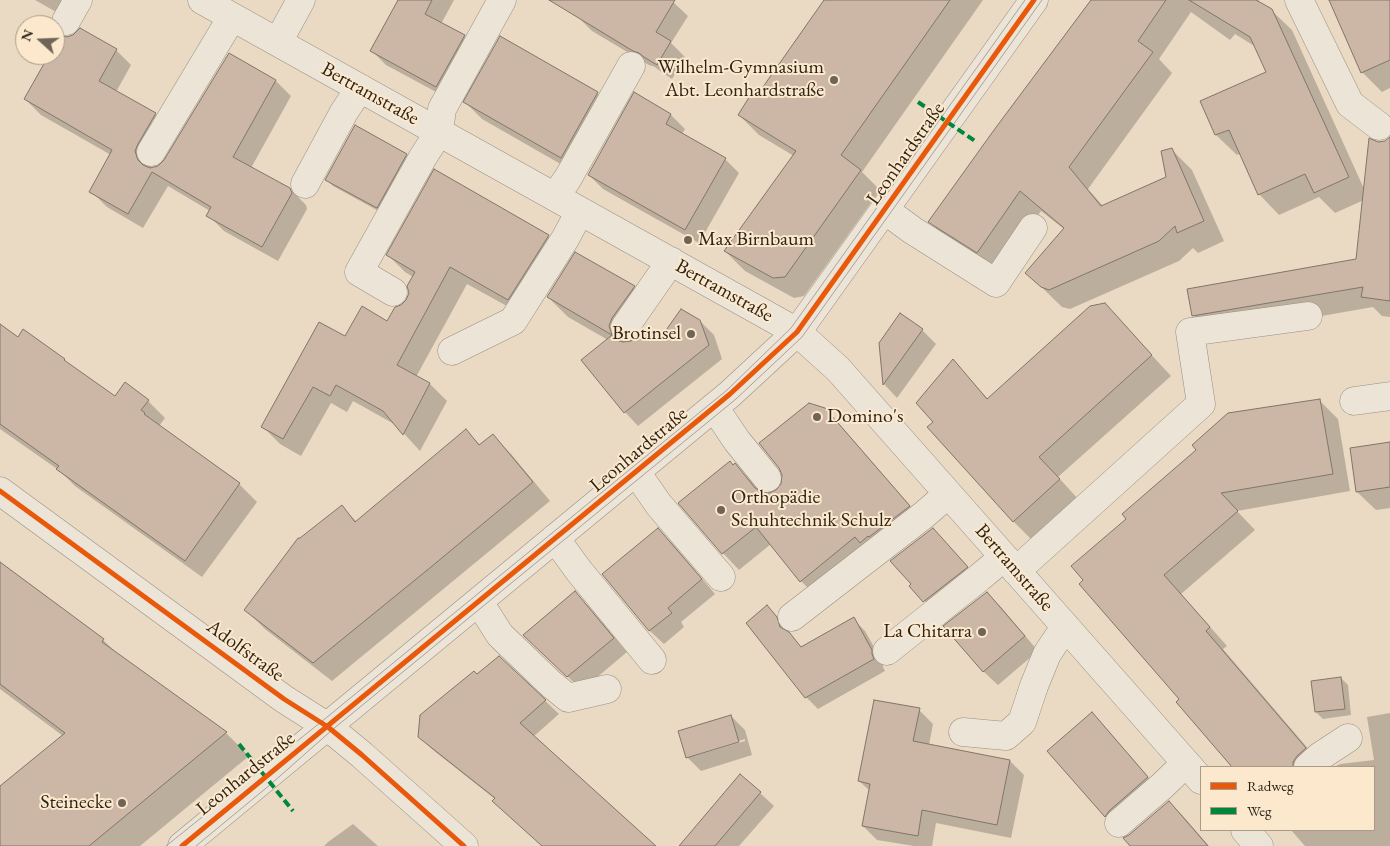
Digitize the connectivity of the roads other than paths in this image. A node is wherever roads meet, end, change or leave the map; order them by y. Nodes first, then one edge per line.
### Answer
1 (202, 0) edge
2 (301, 0) edge
3 (482, 0) edge
4 (502, 0) edge
5 (1034, 0) edge
6 (1298, 0) edge
7 (232, 17) junction
8 (278, 42) junction
9 (631, 66) dead end
10 (352, 83) junction
11 (428, 126) junction
12 (1379, 126) dead end
13 (151, 152) dead end
14 (297, 179) dead end
15 (555, 197) junction
16 (580, 210) junction
17 (884, 210) junction
18 (1033, 228) dead end
19 (671, 261) junction
20 (393, 292) dead end
21 (1308, 316) dead end
22 (625, 327) dead end
23 (797, 332) junction
24 (452, 351) dead end
25 (1390, 396) edge
26 (1354, 401) dead end
27 (714, 407) junction
28 (636, 472) junction
29 (767, 478) dead end
30 (0, 491) edge
31 (948, 494) junction
32 (555, 538) junction
33 (1010, 564) junction
34 (721, 577) dead end
35 (472, 608) junction
36 (792, 617) dead end
37 (1065, 627) junction
38 (887, 651) dead end
39 (652, 660) dead end
40 (511, 669) dead end
41 (607, 689) dead end
42 (328, 727) junction
43 (963, 732) dead end
44 (1348, 738) dead end
45 (1309, 766) edge
46 (1193, 772) edge
47 (1119, 823) dead end
48 (1246, 831) edge
49 (182, 846) edge
50 (464, 846) edge
51 (1259, 846) edge

1 - 7 street, Bertramstraße
2 - 8 street
3 - 11 street
4 - 11 street
5 - 17 street, Leonhardstraße
6 - 12 street
7 - 8 street, Bertramstraße
7 - 13 street
8 - 10 street, Bertramstraße
9 - 15 street
10 - 11 street, Bertramstraße
10 - 14 street
11 - 15 street, Bertramstraße
11 - 20 street
15 - 16 street, Bertramstraße
16 - 19 street, Bertramstraße
16 - 24 street
17 - 18 street
17 - 23 street, Leonhardstraße
19 - 22 street
19 - 23 street, Bertramstraße
21 - 33 street
23 - 27 street, Leonhardstraße
23 - 31 street, Bertramstraße
25 - 26 street
27 - 28 street, Leonhardstraße
27 - 29 street
28 - 32 street, Leonhardstraße
28 - 34 street
30 - 42 street, Adolfstraße
31 - 33 street, Bertramstraße
31 - 36 street
32 - 35 street, Leonhardstraße
32 - 39 street
33 - 37 street, Bertramstraße
33 - 38 street
35 - 40 street
35 - 41 street
35 - 42 street, Leonhardstraße
37 - 43 street
37 - 46 street, Bertramstraße
42 - 49 street, Leonhardstraße
42 - 50 street, Adolfstraße
44 - 45 street
46 - 47 street
48 - 51 street

